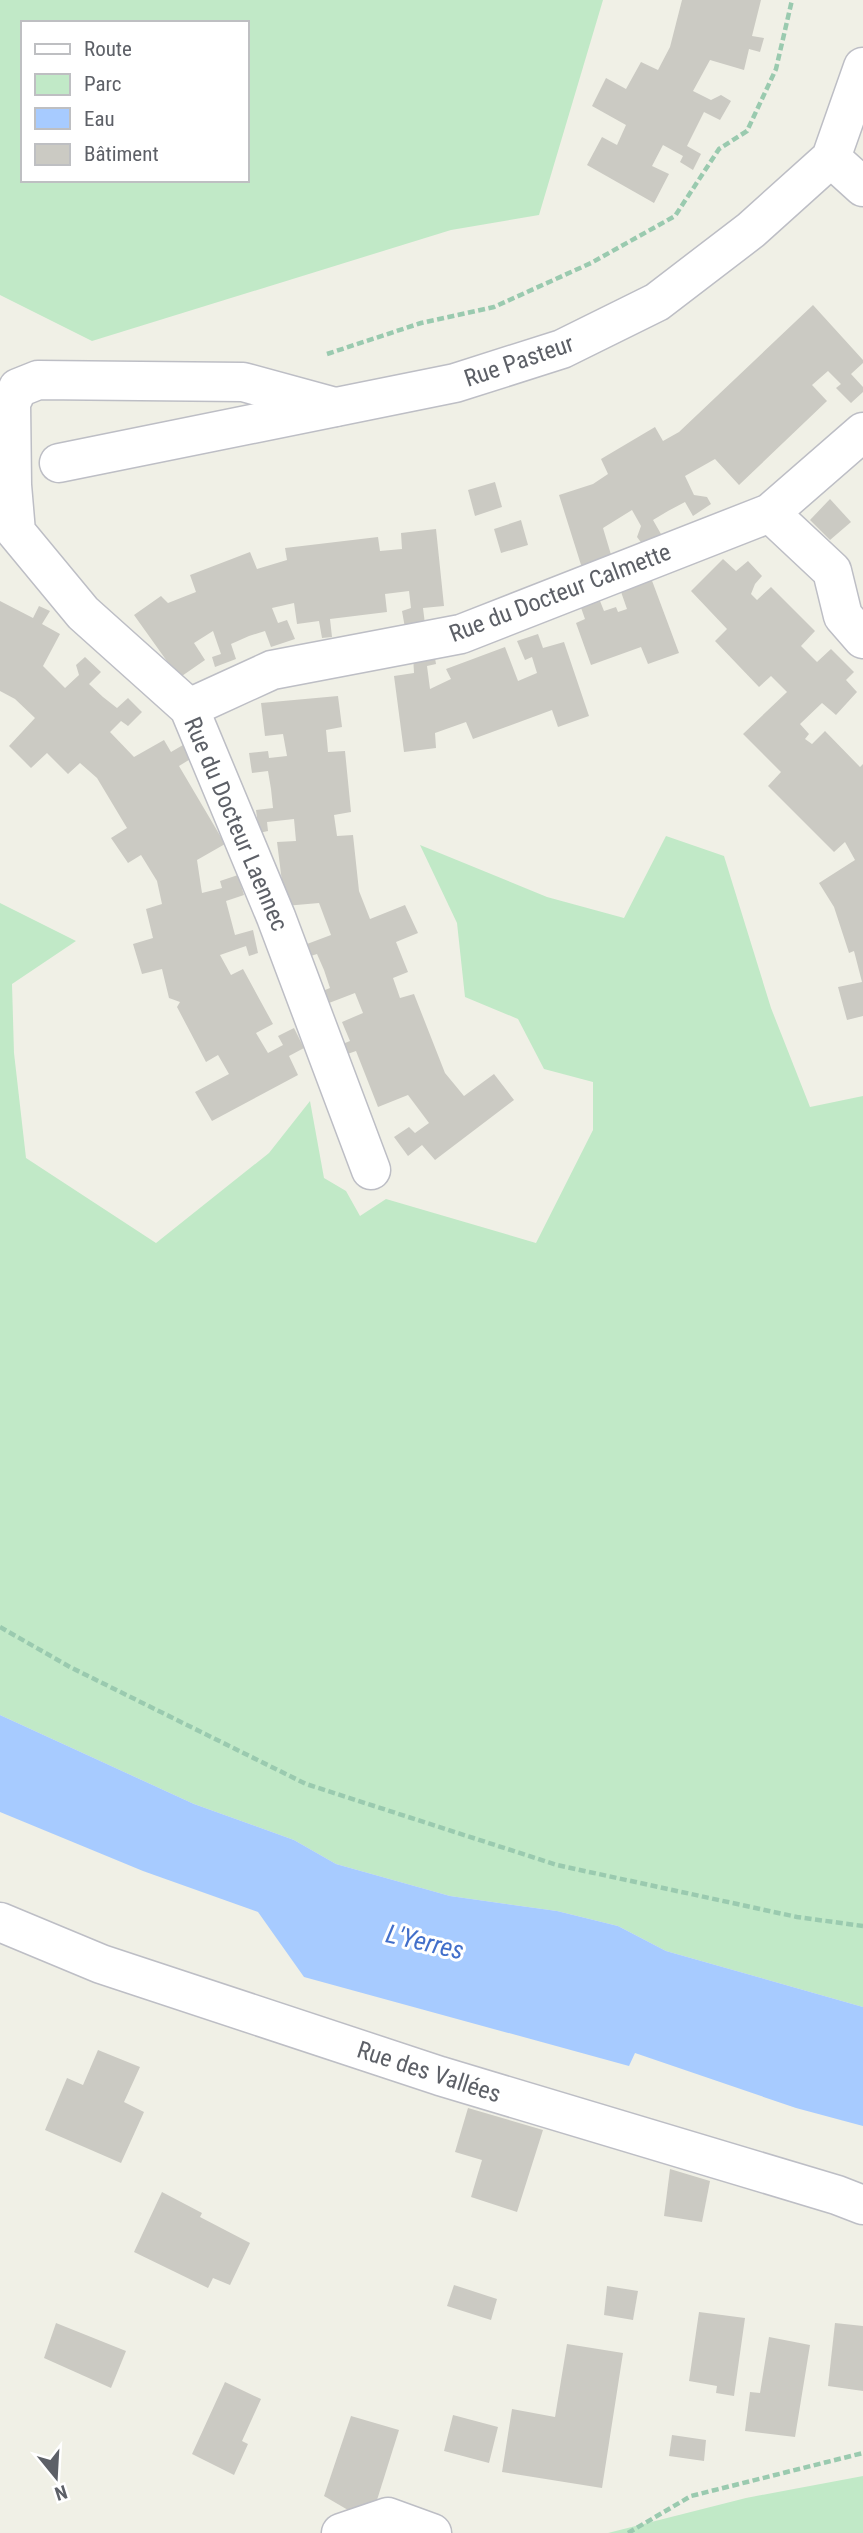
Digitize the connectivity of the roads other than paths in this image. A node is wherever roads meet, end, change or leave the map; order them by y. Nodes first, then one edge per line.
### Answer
1 (863, 67) edge
2 (831, 158) junction
3 (863, 187) edge
4 (335, 407) junction
5 (863, 432) edge
6 (59, 463) dead end
7 (769, 513) junction
8 (863, 639) edge
9 (189, 708) junction
10 (371, 1170) dead end
11 (0, 1922) edge
12 (863, 2206) edge
13 (341, 2533) edge
14 (432, 2533) edge

1 - 2 street, Rue Pasteur
2 - 3 street
2 - 4 street, Rue Pasteur
4 - 6 street, Rue Pasteur
4 - 9 street, Rue du Docteur Laennec
5 - 7 street, Rue du Docteur Calmette
7 - 8 street
7 - 9 street, Rue du Docteur Calmette
9 - 10 street, Rue du Docteur Laennec
11 - 12 street, Rue des Vallées
13 - 14 street

